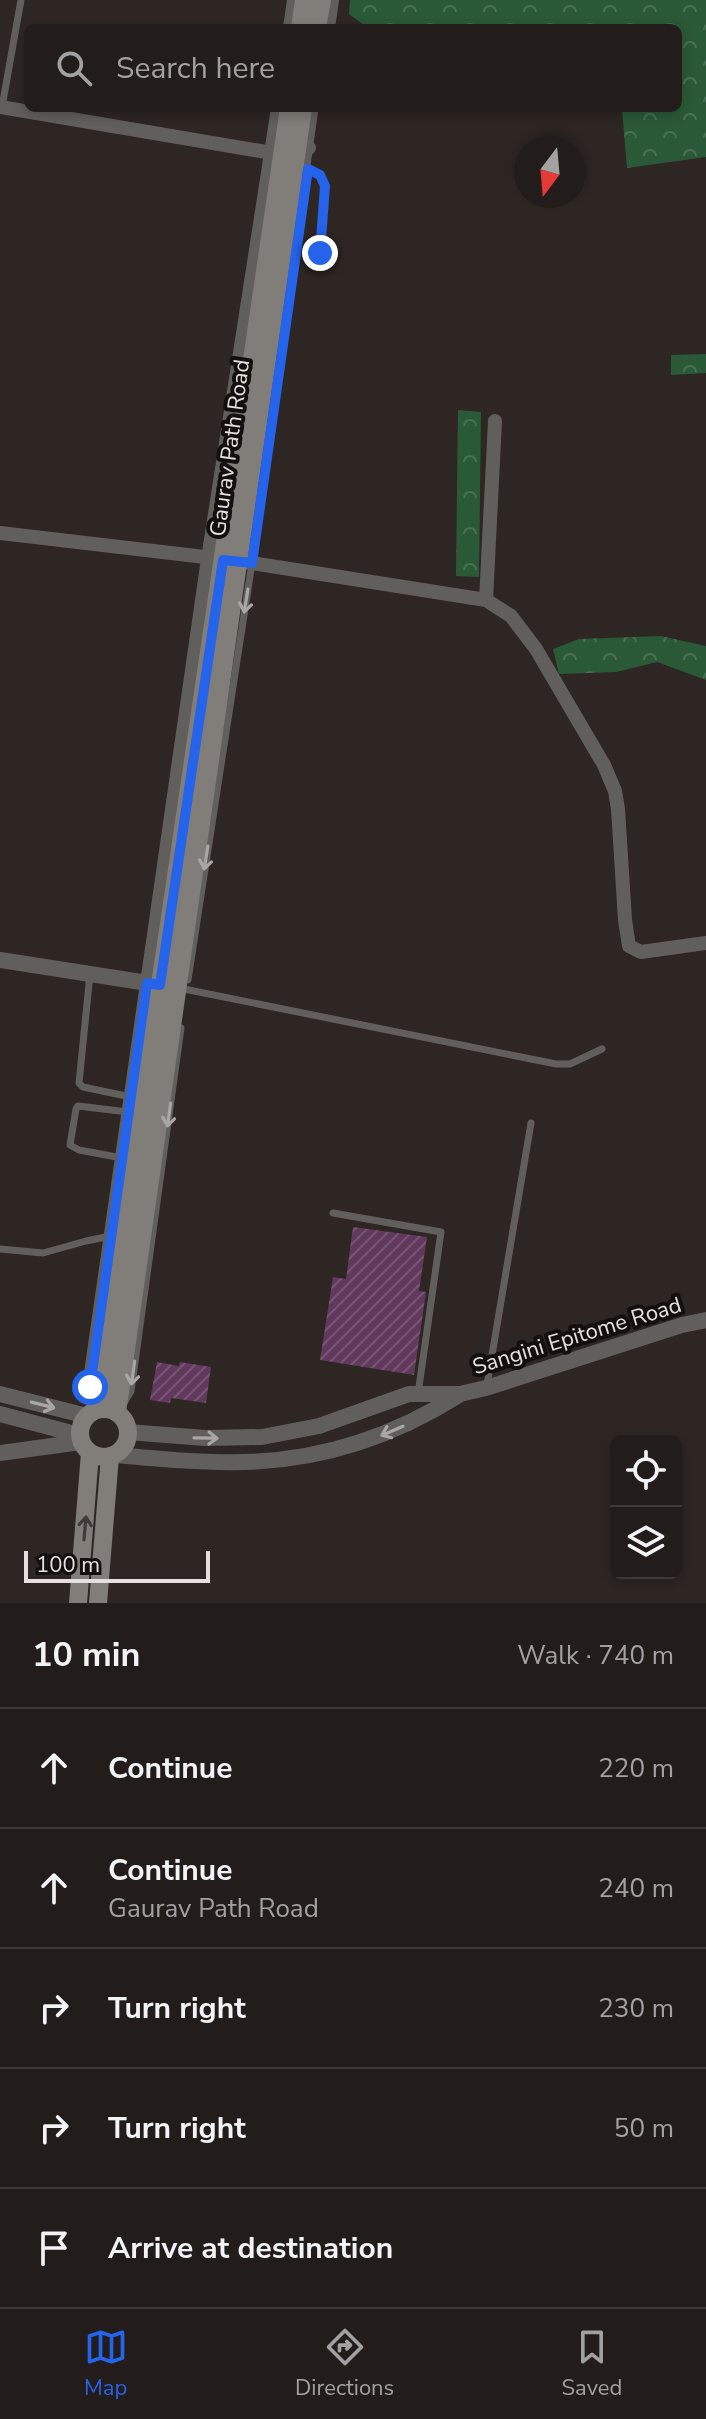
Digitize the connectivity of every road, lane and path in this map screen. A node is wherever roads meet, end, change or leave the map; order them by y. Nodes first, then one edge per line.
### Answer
1 (21, 0) edge
2 (315, 9) edge
3 (296, 24) edge
4 (1, 107) edge
5 (24, 110) edge
6 (37, 112) edge
7 (280, 112) edge
8 (289, 112) edge
9 (302, 112) edge
10 (312, 112) edge
11 (290, 147) junction
12 (308, 169) junction
13 (320, 253) dead end
14 (495, 421) dead end
15 (0, 533) edge
16 (231, 561) junction
17 (486, 600) junction
18 (706, 943) edge
19 (0, 960) edge
20 (90, 974) junction
21 (167, 986) junction
22 (602, 1049) dead end
23 (130, 1104) junction
24 (531, 1123) dead end
25 (122, 1158) junction
26 (333, 1213) dead end
27 (111, 1236) junction
28 (0, 1249) edge
29 (706, 1320) edge
30 (486, 1388) junction
31 (0, 1394) edge
32 (418, 1394) junction
33 (460, 1394) junction
34 (104, 1410) junction
35 (0, 1414) edge
36 (128, 1432) junction
37 (262, 1437) junction
38 (84, 1443) junction
39 (0, 1453) edge
40 (113, 1456) junction
41 (266, 1460) junction
42 (78, 1603) edge
43 (98, 1603) edge

1 - 4 lane
2 - 3 street
4 - 5 street
6 - 11 street
7 - 11 street
8 - 11 main road, Gaurav Path Road
9 - 11 main road, Gaurav Path Road
10 - 11 lane
11 - 12 lane
11 - 16 main road, Gaurav Path Road
12 - 13 lane
12 - 16 lane
14 - 17 street
15 - 16 street
16 - 17 street
16 - 21 main road, Gaurav Path Road
16 -> 21 lane
17 - 18 street
19 - 20 street
20 - 21 street
20 - 23 lane
21 - 22 lane
21 - 23 street
21 - 34 main road, Gaurav Path Road
21 -> 34 lane
23 - 25 street
23 - 25 lane
24 - 30 lane
25 - 27 street
26 - 32 lane
27 - 28 lane
27 - 34 street
29 - 30 street, Sangini Epitome Road
30 - 33 street, Sangini Epitome Road
31 -> 34 street
32 - 33 street
32 - 37 street
33 -> 41 street
34 - 36 main road
34 - 38 main road
35 - 38 street
36 -> 37 street
36 - 40 main road
37 - 41 street
38 - 39 street
38 - 40 main road
42 -> 38 main road
40 - 41 street
40 - 43 main road

